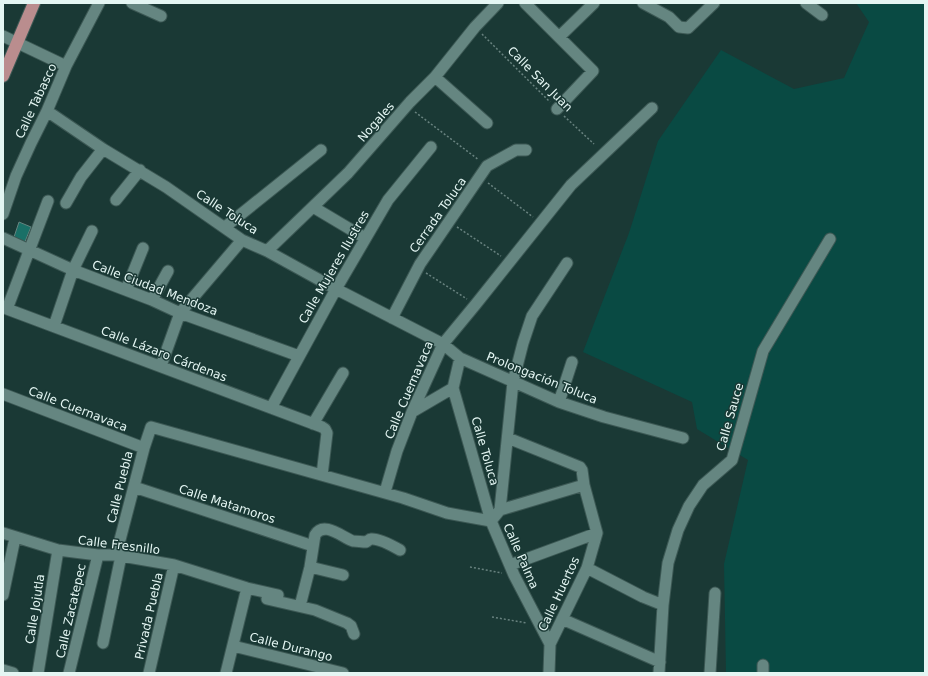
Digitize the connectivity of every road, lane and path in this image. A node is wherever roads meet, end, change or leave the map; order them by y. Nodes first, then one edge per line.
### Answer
1 (34, 3) edge
2 (99, 3) edge
3 (132, 3) edge
4 (498, 3) edge
5 (525, 3) edge
6 (594, 3) edge
7 (643, 3) edge
8 (714, 3) edge
9 (806, 3) edge
10 (822, 15) dead end
11 (162, 16) dead end
12 (475, 26) junction
13 (3, 36) edge
14 (559, 37) junction
15 (17, 43) junction
16 (66, 66) junction
17 (3, 76) edge
18 (435, 77) junction
19 (407, 106) junction
20 (652, 108) dead end
21 (557, 109) junction
22 (47, 111) junction
23 (487, 123) dead end
24 (594, 144) dead end
25 (431, 147) dead end
26 (103, 149) junction
27 (321, 150) dead end
28 (526, 150) dead end
29 (487, 166) junction
30 (140, 170) junction
31 (480, 177) junction
32 (116, 200) dead end
33 (48, 201) dead end
34 (66, 203) dead end
35 (313, 207) junction
36 (3, 214) edge
37 (449, 221) junction
38 (541, 223) junction
39 (225, 227) junction
40 (92, 231) dead end
41 (3, 238) edge
42 (365, 238) junction
43 (830, 239) dead end
44 (242, 240) junction
45 (143, 248) dead end
46 (28, 250) junction
47 (267, 251) junction
48 (510, 262) junction
49 (567, 262) dead end
50 (418, 268) junction
51 (73, 270) junction
52 (168, 271) dead end
53 (336, 289) junction
54 (126, 290) junction
55 (152, 300) junction
56 (476, 304) junction
57 (180, 313) junction
58 (392, 318) junction
59 (54, 326) junction
60 (442, 344) junction
61 (299, 356) junction
62 (460, 358) junction
63 (572, 362) dead end
64 (161, 366) junction
65 (343, 373) dead end
66 (514, 382) junction
67 (453, 388) junction
68 (3, 394) edge
69 (559, 402) junction
70 (271, 408) junction
71 (412, 412) junction
72 (313, 424) junction
73 (508, 438) junction
74 (683, 438) dead end
75 (144, 448) junction
76 (322, 475) junction
77 (584, 485) junction
78 (134, 487) junction
79 (385, 492) junction
80 (500, 510) junction
81 (491, 522) junction
82 (3, 533) edge
83 (597, 533) junction
84 (15, 538) junction
85 (313, 546) junction
86 (58, 550) junction
87 (400, 550) dead end
88 (98, 555) junction
89 (119, 555) junction
90 (174, 565) junction
91 (310, 567) junction
92 (470, 567) dead end
93 (587, 568) junction
94 (512, 570) junction
95 (343, 575) dead end
96 (246, 591) junction
97 (716, 593) dead end
98 (3, 595) edge
99 (278, 595) dead end
100 (663, 605) junction
101 (300, 606) junction
102 (492, 617) dead end
103 (562, 619) junction
104 (539, 625) junction
105 (354, 634) dead end
106 (103, 643) dead end
107 (550, 644) junction
108 (233, 646) junction
109 (659, 667) edge
110 (3, 670) edge
111 (13, 673) edge
112 (38, 673) edge
113 (69, 673) edge
114 (150, 673) edge
115 (226, 673) edge
116 (342, 673) edge
117 (549, 673) edge
118 (710, 673) edge

1 - 15 main road
2 - 16 street, Calle Tabasco
3 - 11 street
4 - 12 street, Nogales
5 - 14 street
6 - 14 street
7 - 8 street
9 - 10 street
12 - 18 street, Nogales
12 - 21 path, Calle San Juan
13 - 15 street
14 - 21 street
15 - 16 street
15 - 17 main road
16 - 22 street, Calle Tabasco
18 - 19 street, Nogales
18 - 23 street
19 - 29 path
19 - 35 street, Nogales
20 - 38 street, Calle Cuernavaca
21 - 24 path, Calle San Juan
22 - 26 street, Calle Toluca
22 - 36 street, Calle Tabasco
25 - 42 street, Calle Mujeres Ilustres
26 - 30 street, Calle Toluca
26 - 34 street
27 - 39 street
28 - 29 street, Cerrada Toluca
29 - 31 street, Cerrada Toluca
30 - 32 street
30 - 39 street, Calle Toluca
31 - 37 street, Cerrada Toluca
31 - 38 path
33 - 46 street
35 - 42 street
35 - 47 street, Nogales
37 - 48 path
37 - 50 street, Cerrada Toluca
38 - 48 street, Calle Cuernavaca
39 - 44 street, Calle Toluca
40 - 51 street
41 - 46 street, Calle Ciudad Mendoza
42 - 53 street, Calle Mujeres Ilustres
43 - 100 street, Calle Sauce
44 - 47 street, Calle Toluca
44 - 57 street
45 - 54 street
46 - 51 street, Calle Ciudad Mendoza
46 - 59 street, Calle Lázaro Cárdenas
47 - 53 street, Calle Toluca
48 - 56 street, Calle Cuernavaca
49 - 66 street
50 - 56 path
50 - 58 street, Cerrada Toluca
51 - 54 street, Calle Ciudad Mendoza
51 - 59 street
52 - 55 street
53 - 58 street, Calle Toluca
53 - 61 street, Calle Mujeres Ilustres
54 - 55 street, Calle Ciudad Mendoza
55 - 57 street, Calle Ciudad Mendoza
56 - 60 street, Calle Cuernavaca
57 - 61 street, Calle Ciudad Mendoza
57 - 64 street
58 - 60 street, Calle Toluca
59 - 64 street, Calle Lázaro Cárdenas
60 - 62 street, Prolongación Toluca
60 - 71 street, Calle Cuernavaca
61 - 70 street, Calle Mujeres Ilustres
62 - 66 street, Prolongación Toluca
62 - 67 street
63 - 69 street
64 - 70 street, Calle Lázaro Cárdenas
65 - 72 street
66 - 69 street, Prolongación Toluca
66 - 73 street
67 - 71 street
67 - 81 street, Calle Toluca
68 - 75 street, Calle Cuernavaca
69 - 74 street, Prolongación Toluca
70 - 72 street, Calle Lázaro Cárdenas
71 - 79 street, Calle Cuernavaca
72 - 76 street
73 - 77 street
73 - 80 street
75 - 76 street, Calle Puebla
75 - 78 street, Calle Puebla
76 - 79 street
77 - 80 street
77 - 83 street
78 - 85 street, Calle Matamoros
78 - 89 street, Calle Puebla
79 - 81 street
80 - 81 street
81 - 94 street, Calle Palma
82 - 84 street, Calle Fresnillo
83 - 93 street, Calle Huertos
83 - 94 street
84 - 86 street, Calle Fresnillo
84 - 98 street
85 - 87 street
85 - 91 street
86 - 88 street, Calle Fresnillo
86 - 112 street, Calle Jojutla
88 - 89 street, Calle Fresnillo
88 - 113 street, Calle Zacatepec
89 - 90 street, Calle Fresnillo
89 - 106 street, Calle Puebla
90 - 96 street, Calle Fresnillo
90 - 114 street, Privada Puebla
91 - 95 street
91 - 101 street
92 - 94 path
93 - 100 street
93 - 103 street, Calle Huertos
94 - 104 street, Calle Palma
96 - 99 street, Calle Fresnillo
96 - 101 street
96 - 108 street
97 - 118 street
100 - 109 street, Calle Sauce
101 - 105 street
102 - 104 path
103 - 107 street, Calle Huertos
103 - 109 street
104 - 107 street, Calle Palma
107 - 117 street
108 - 115 street
108 - 116 street, Calle Durango
110 - 111 street

